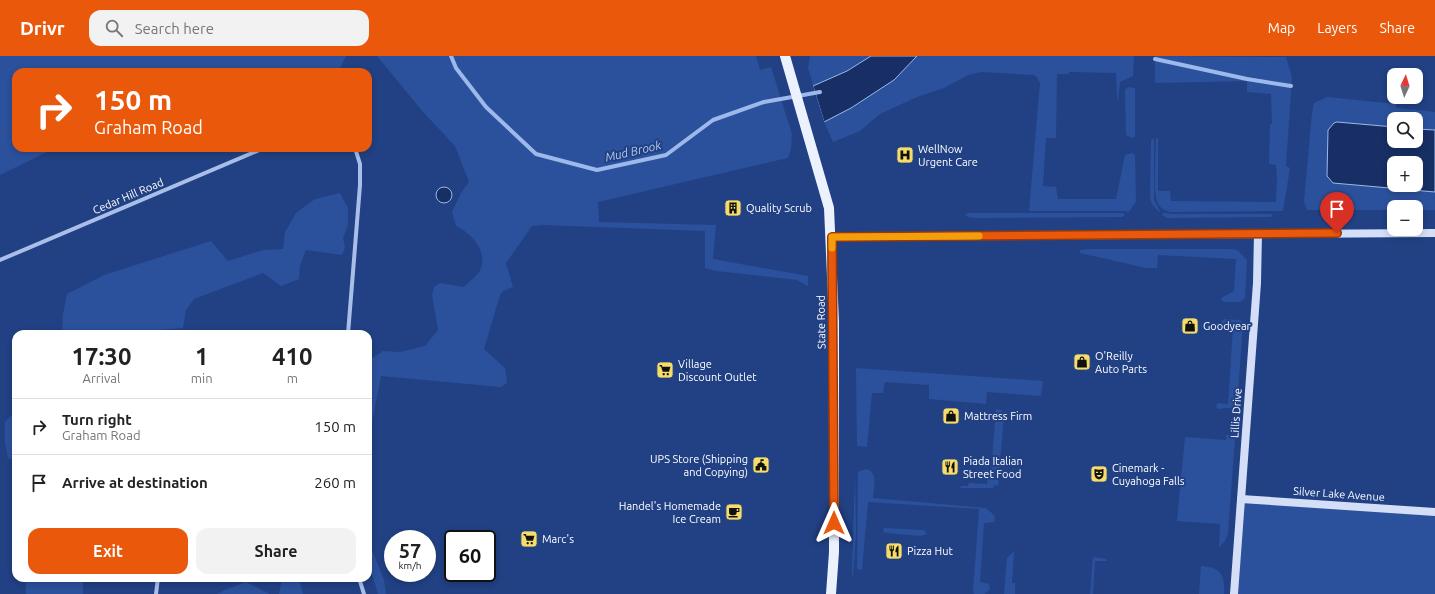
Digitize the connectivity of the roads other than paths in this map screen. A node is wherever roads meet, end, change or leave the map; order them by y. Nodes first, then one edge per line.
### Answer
1 (785, 56) edge
2 (255, 152) edge
3 (356, 152) edge
4 (1258, 233) junction
5 (1435, 233) edge
6 (832, 237) junction
7 (0, 260) edge
8 (348, 330) edge
9 (1241, 499) junction
10 (1435, 512) edge
11 (158, 582) edge
12 (360, 582) edge
13 (156, 594) edge
14 (364, 594) edge
15 (831, 594) edge
16 (1234, 594) edge

1 - 6 main road, State Road
2 - 7 street, Cedar Hill Road
3 - 8 street
4 - 5 main road
4 - 6 main road
4 - 9 main road, Lillis Drive
6 - 15 main road, State Road
9 - 10 main road, Silver Lake Avenue
9 - 16 main road, Lillis Drive
11 - 13 street
12 - 14 street

